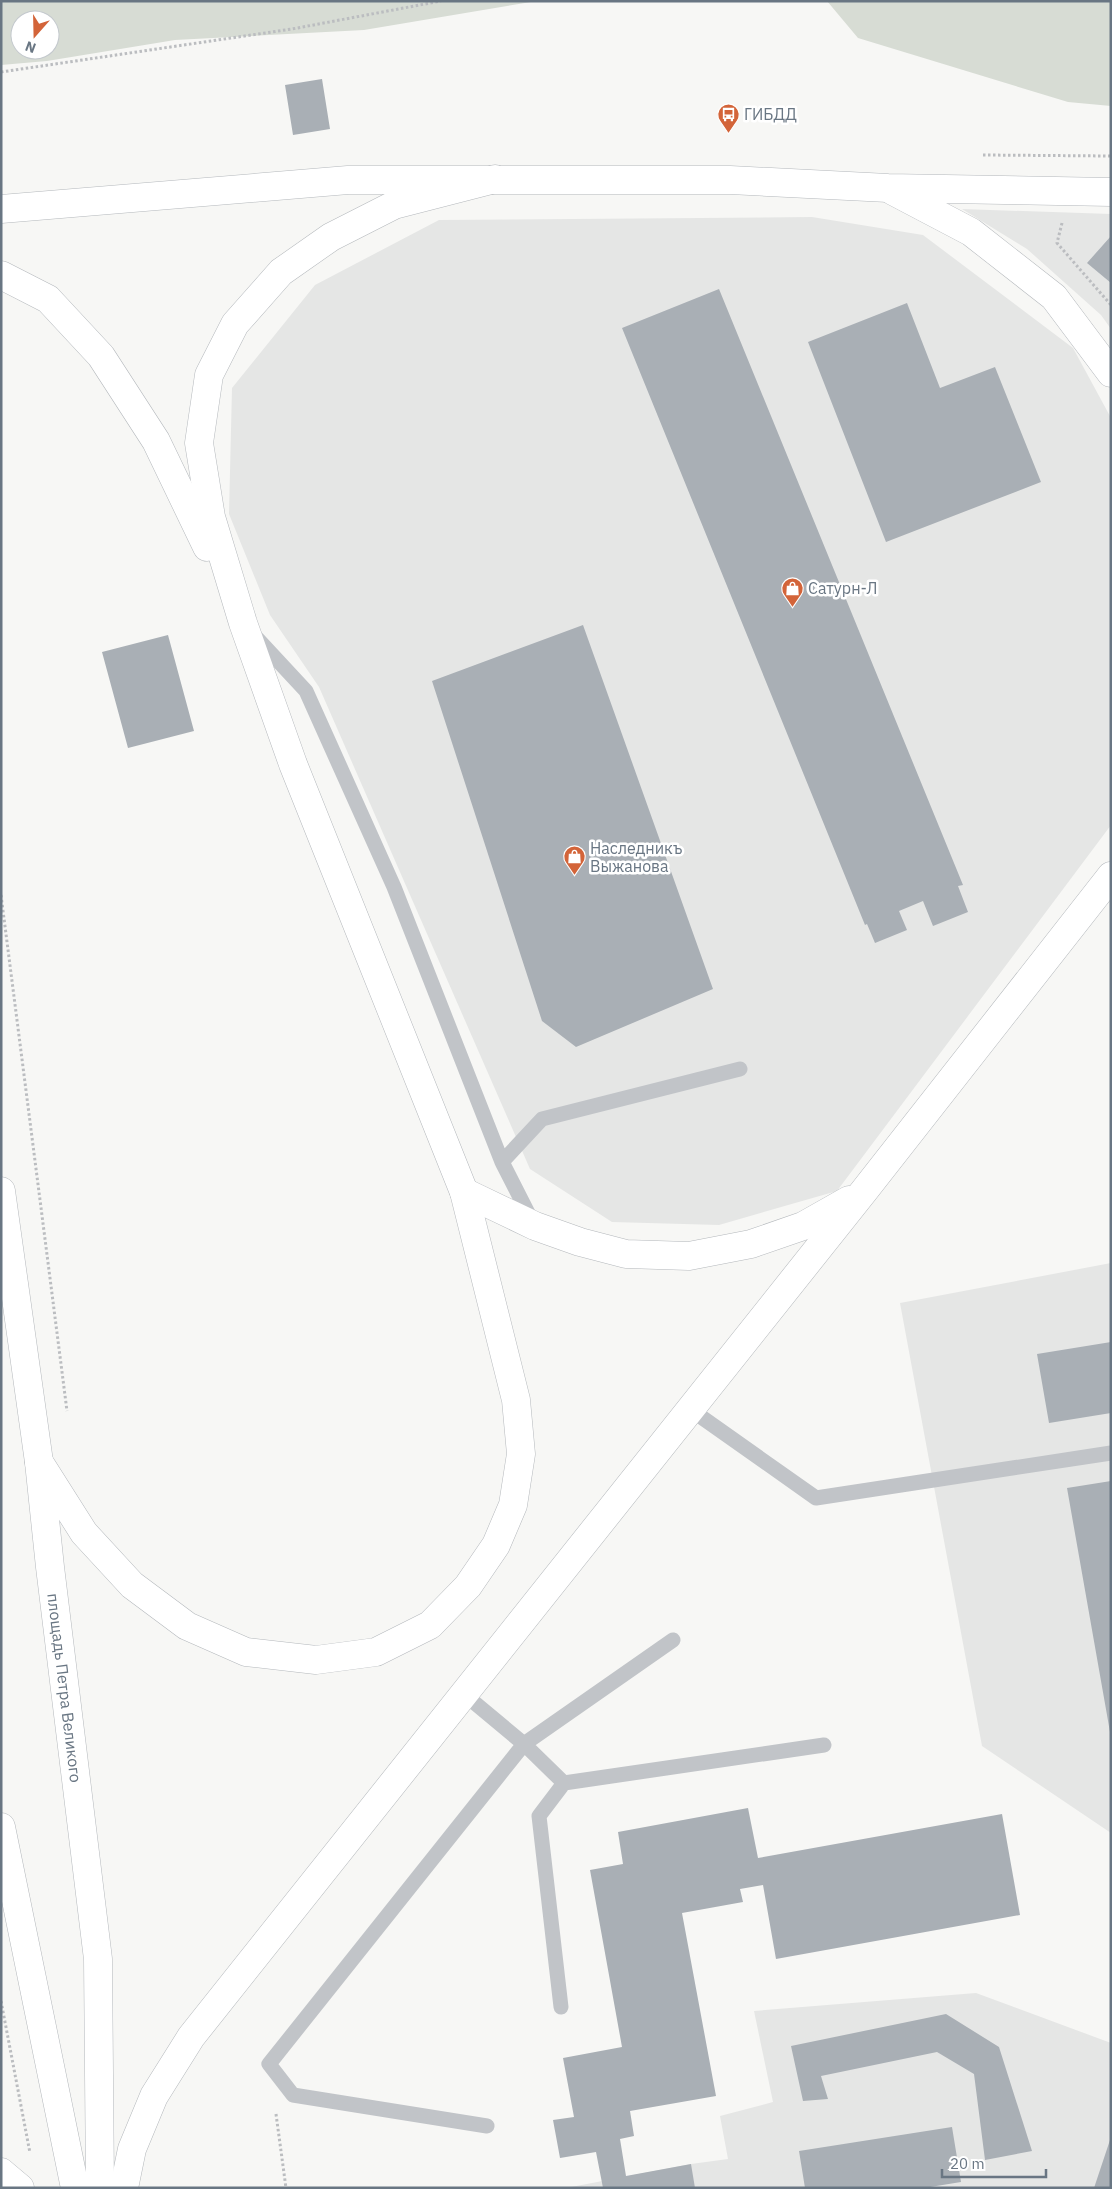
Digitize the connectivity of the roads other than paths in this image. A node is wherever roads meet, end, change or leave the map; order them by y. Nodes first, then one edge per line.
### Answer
1 (495, 179) junction
2 (888, 188) junction
3 (1111, 192) edge
4 (1, 210) edge
5 (1, 275) edge
6 (1111, 373) edge
7 (243, 623) junction
8 (1111, 876) edge
9 (740, 1069) dead end
10 (502, 1162) junction
11 (1, 1191) edge
12 (864, 1191) junction
13 (464, 1192) junction
14 (535, 1226) junction
15 (690, 1409) junction
16 (1111, 1453) edge
17 (39, 1462) junction
18 (673, 1640) dead end
19 (464, 1694) junction
20 (524, 1744) junction
21 (824, 1745) dead end
22 (564, 1783) junction
23 (1, 1827) edge
24 (561, 2007) dead end
25 (488, 2126) dead end
26 (1, 2172) edge
27 (20, 2188) edge
28 (75, 2188) edge
29 (100, 2188) edge
30 (124, 2188) edge

1 - 2 main road
1 - 4 main road
1 - 7 main road
2 - 3 main road
2 - 6 main road
5 - 7 main road
7 - 10 lane
7 - 13 main road
8 - 12 main road
9 - 10 lane
10 - 14 lane
11 - 17 main road, площадь Петра Великого
12 - 14 main road
12 - 15 main road
13 - 14 main road
13 - 17 main road
15 - 16 lane
15 - 19 main road
17 - 29 main road, площадь Петра Великого
18 - 20 lane
19 - 20 lane
19 - 30 main road
20 - 22 lane
20 - 25 lane
21 - 22 lane
22 - 24 lane
23 - 28 main road
26 - 27 main road

